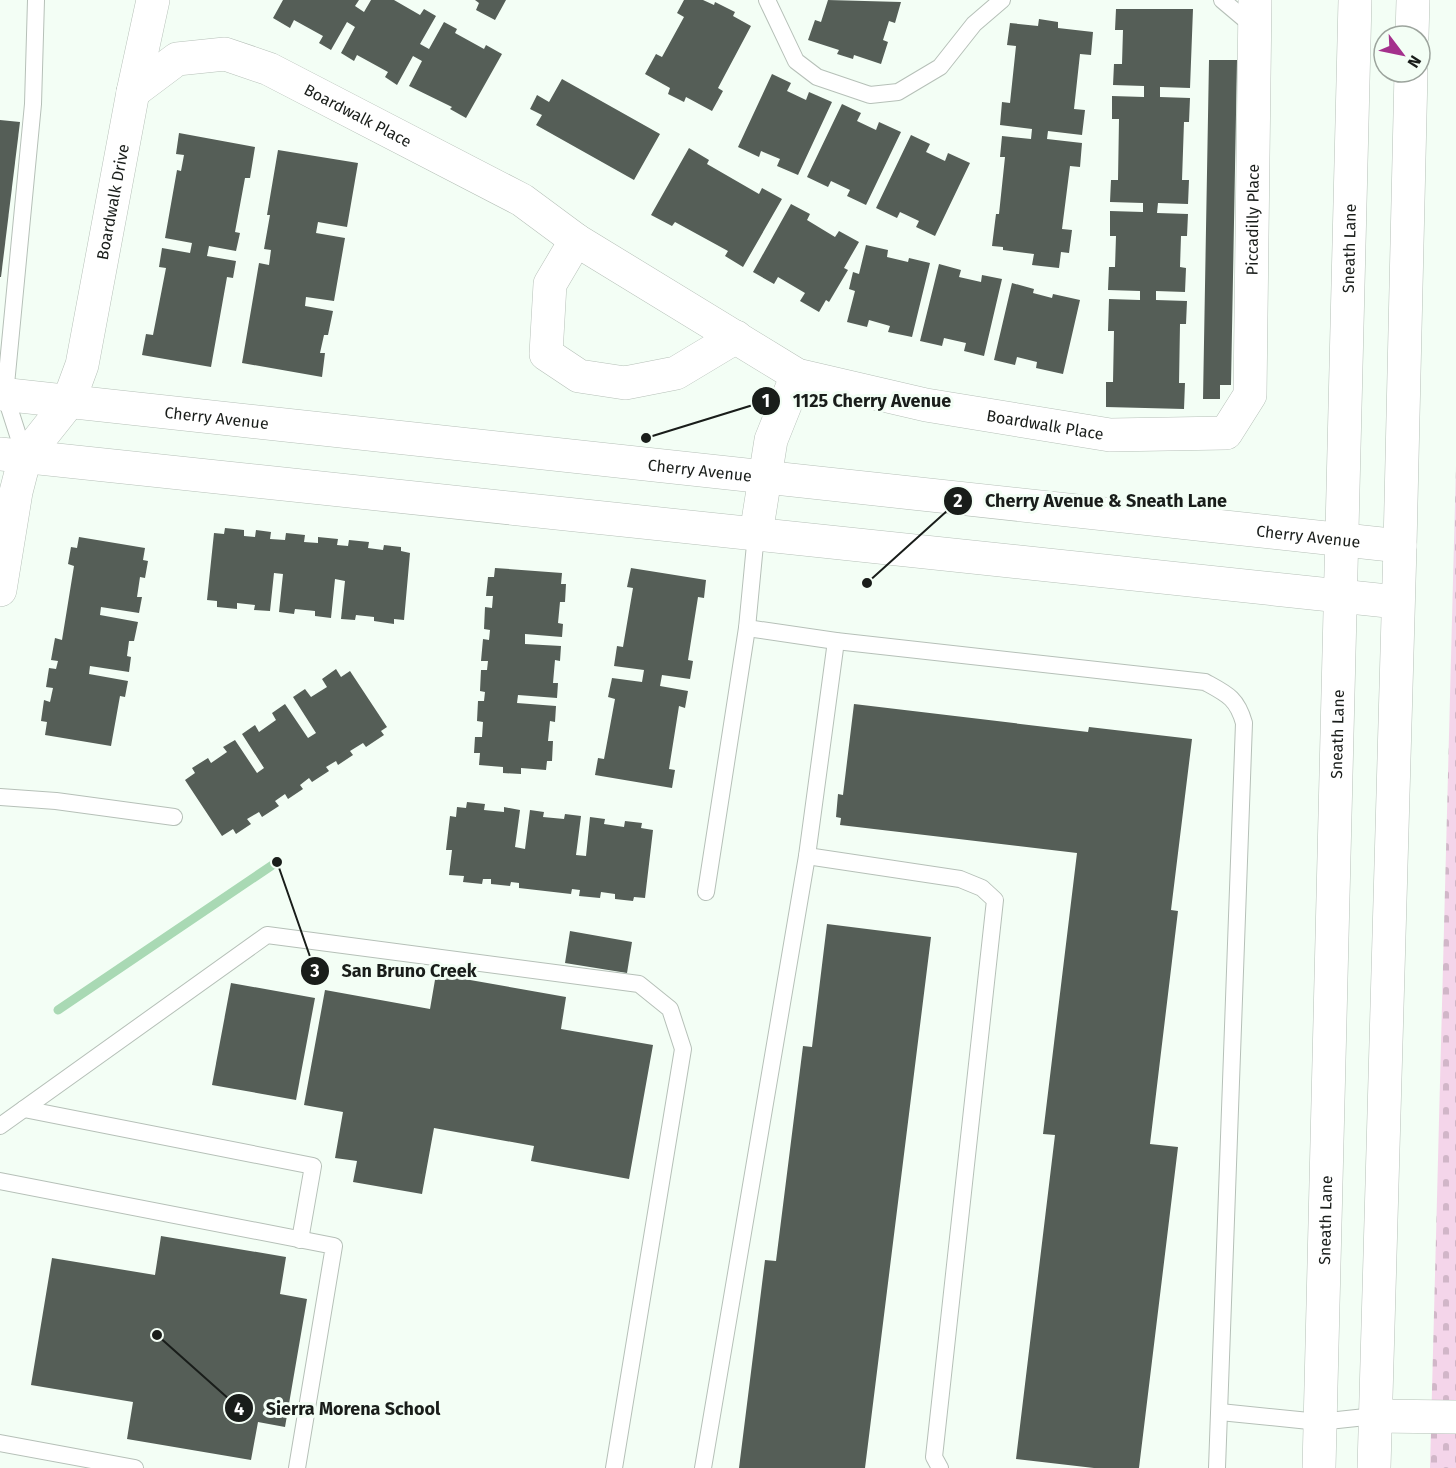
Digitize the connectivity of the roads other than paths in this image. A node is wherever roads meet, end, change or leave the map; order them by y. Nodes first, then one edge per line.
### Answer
1 (36, 0) edge
2 (153, 0) edge
3 (767, 0) edge
4 (1002, 0) edge
5 (1222, 0) edge
6 (1355, 0) edge
7 (1413, 0) edge
8 (1255, 14) edge
9 (1412, 24) edge
10 (1411, 84) edge
11 (133, 92) junction
12 (576, 240) junction
13 (736, 338) junction
14 (797, 375) junction
15 (2, 395) edge
16 (68, 403) junction
17 (1226, 433) joint
18 (13, 456) edge
19 (764, 476) junction
20 (756, 534) junction
21 (1342, 540) junction
22 (1400, 546) junction
23 (0, 590) edge
24 (1341, 596) junction
25 (1398, 602) junction
26 (747, 628) junction
27 (836, 641) junction
28 (0, 797) edge
29 (174, 817) dead end
30 (807, 856) junction
31 (706, 892) dead end
32 (24, 1109) junction
33 (0, 1126) edge
34 (0, 1181) edge
35 (300, 1240) junction
36 (1220, 1412) junction
37 (1375, 1416) junction
38 (1456, 1418) edge
39 (1319, 1422) junction
40 (0, 1443) edge
41 (135, 1468) edge
42 (297, 1468) edge
43 (614, 1468) edge
44 (703, 1468) edge
45 (940, 1468) edge
46 (1217, 1468) edge
47 (1319, 1468) edge
48 (1374, 1468) edge

1 - 15 lane
2 - 11 street, Boardwalk Drive
3 - 4 lane
5 - 8 lane
6 - 21 street, Sneath Lane
7 - 9 street
8 - 17 street, Piccadilly Place
10 - 22 street
11 - 12 street, Boardwalk Place
11 - 16 street, Boardwalk Drive
12 - 13 street, Boardwalk Place
12 - 13 street
13 - 14 street, Boardwalk Place
14 - 17 street, Boardwalk Place
14 - 19 street
15 - 16 street, Cherry Avenue
15 - 18 lane
16 - 18 street, Boardwalk Drive
16 - 19 street, Cherry Avenue
18 - 20 street
18 - 23 street
19 - 20 street
19 - 21 street, Cherry Avenue
20 - 24 street
20 - 26 lane
21 - 22 street, Cherry Avenue
21 - 24 street, Sneath Lane
22 - 25 street
24 - 25 street
24 - 39 street, Sneath Lane
25 - 37 street
26 - 27 lane
26 - 31 lane
27 - 30 lane
27 - 36 lane
28 - 29 lane
30 - 44 lane
30 - 45 lane
32 - 33 lane
32 - 35 lane
32 - 43 lane
34 - 35 lane
35 - 42 lane
36 - 39 lane
36 - 46 lane
37 - 38 street
37 - 39 lane
37 - 48 street
39 - 47 street, Sneath Lane
40 - 41 lane

